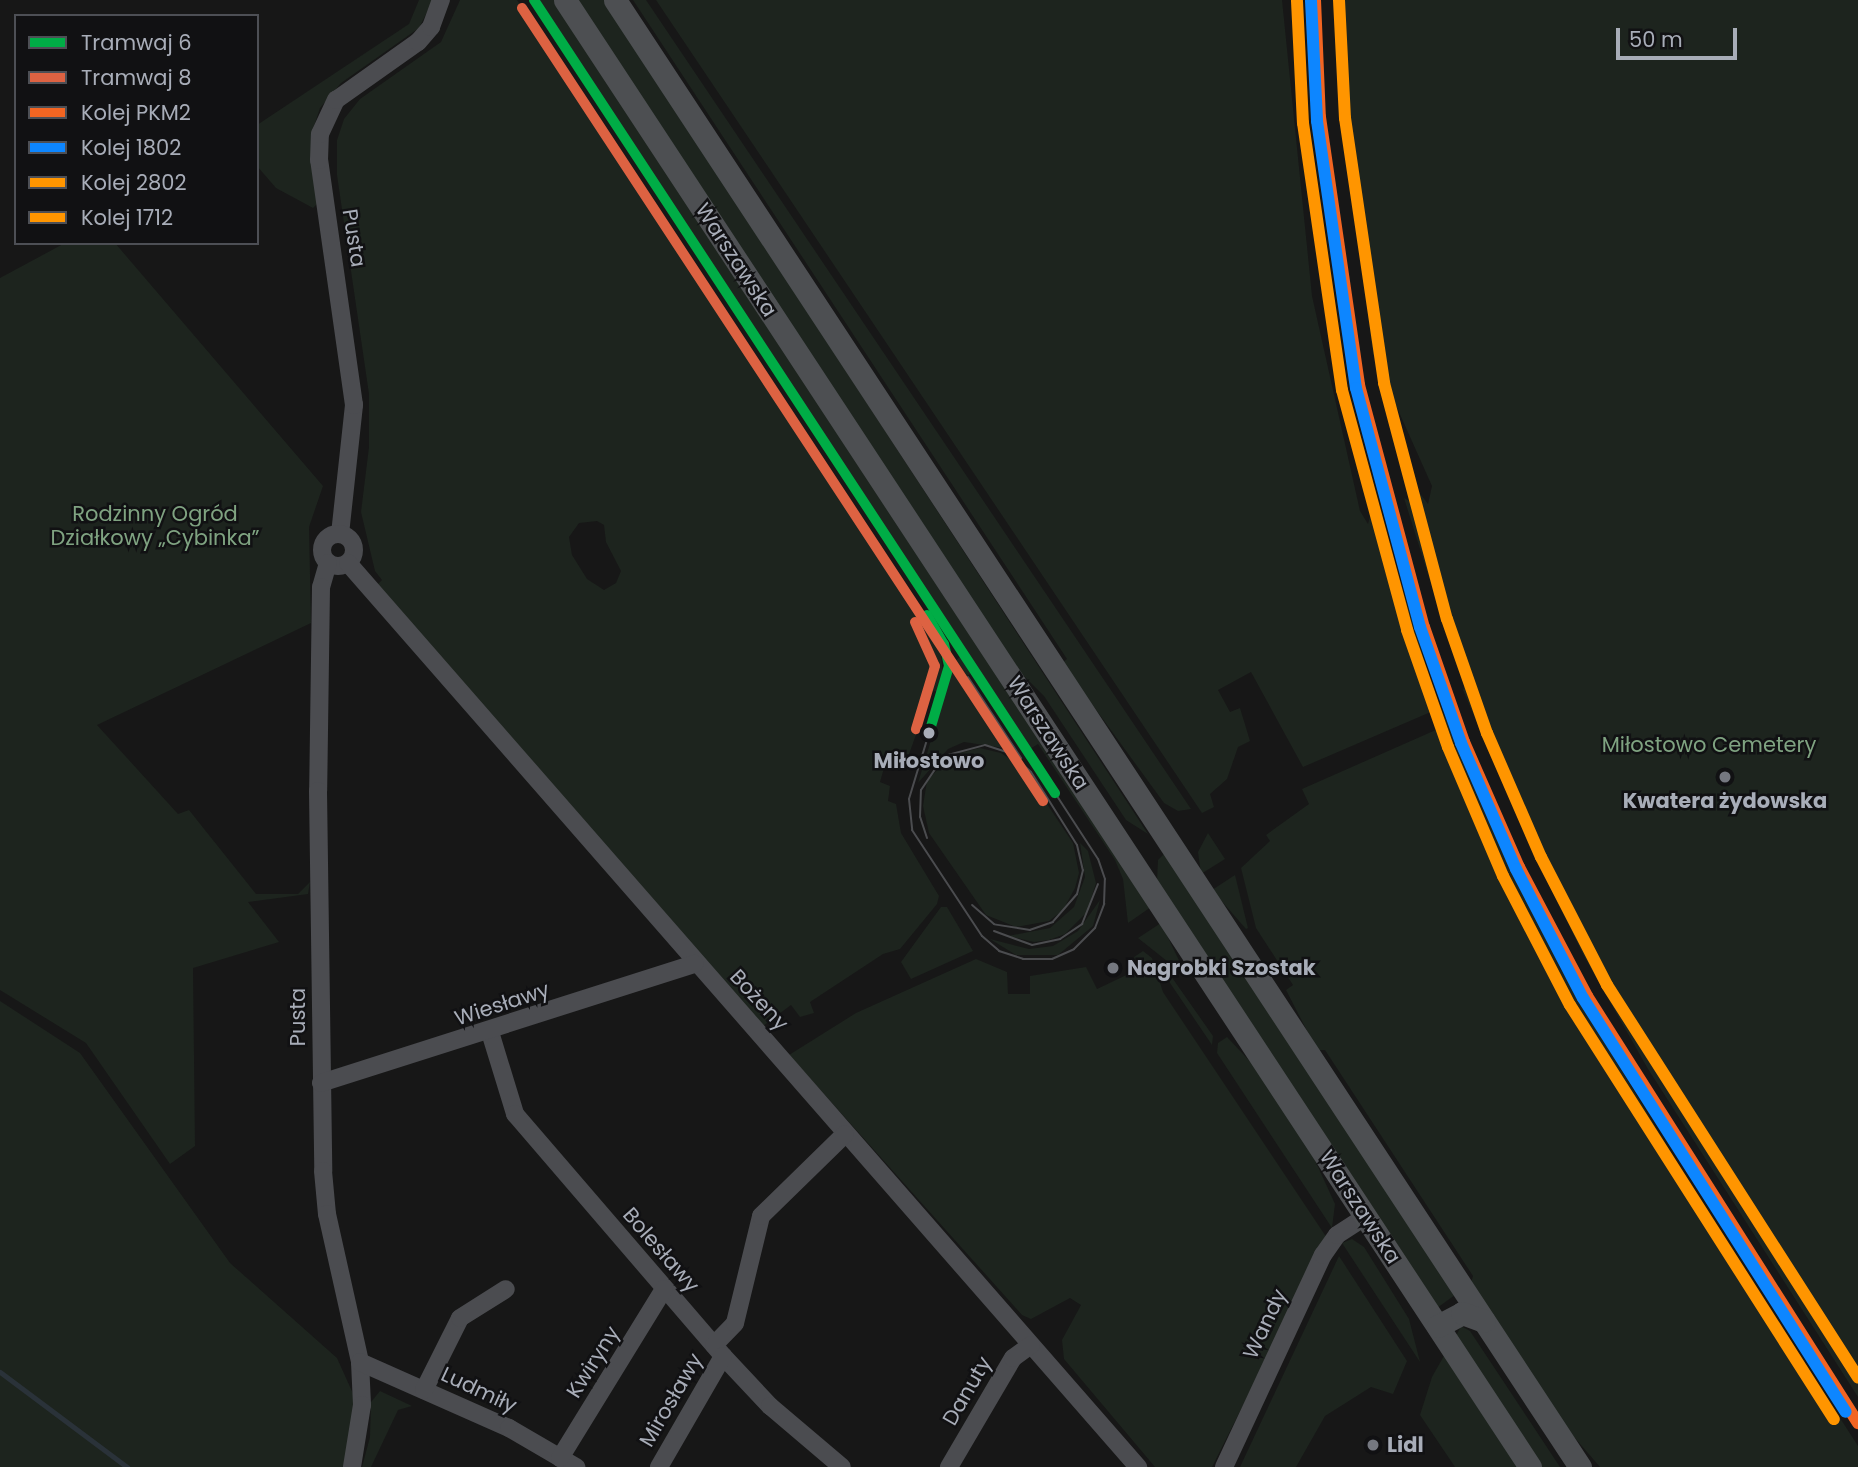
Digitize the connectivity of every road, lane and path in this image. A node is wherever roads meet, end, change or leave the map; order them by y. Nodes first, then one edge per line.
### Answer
1 (441, 0) edge
2 (565, 0) edge
3 (615, 0) edge
4 (340, 534) junction
5 (328, 563) junction
6 (348, 563) junction
7 (695, 964) junction
8 (491, 1032) junction
9 (321, 1083) junction
10 (845, 1134) junction
11 (1366, 1216) junction
12 (506, 1289) dead end
13 (664, 1289) junction
14 (1484, 1321) junction
15 (1438, 1326) junction
16 (1031, 1345) junction
17 (719, 1351) junction
18 (360, 1362) junction
19 (424, 1390) junction
20 (568, 1462) edge
21 (352, 1467) edge
22 (659, 1467) edge
23 (842, 1467) edge
24 (950, 1467) edge
25 (1138, 1467) edge
26 (1224, 1467) edge
27 (1530, 1467) edge
28 (1580, 1467) edge

1 - 4 street, Pusta
2 - 11 main road, Warszawska
3 - 14 main road, Warszawska
4 - 5 street
4 - 6 street
5 - 6 street
5 - 9 street, Pusta
6 - 7 street, Bożeny
7 - 8 street, Wiesławy
7 - 10 street, Bożeny
8 - 9 street, Wiesławy
8 - 13 street, Bolesławy
9 - 18 street, Pusta
10 - 16 street, Bożeny
10 - 17 street, Mirosławy
11 - 15 main road, Warszawska
11 - 26 street, Wandy
12 - 19 street
13 - 17 street, Bolesławy
13 - 20 street, Kwiryny
14 - 15 main road
14 - 28 main road, Warszawska
15 - 27 main road, Warszawska
16 - 24 street, Danuty
16 - 25 street, Bożeny
17 - 22 street, Mirosławy
17 - 23 street, Bolesławy
18 - 19 street, Ludmiły
18 - 21 street, Pusta
19 - 20 street, Ludmiły

